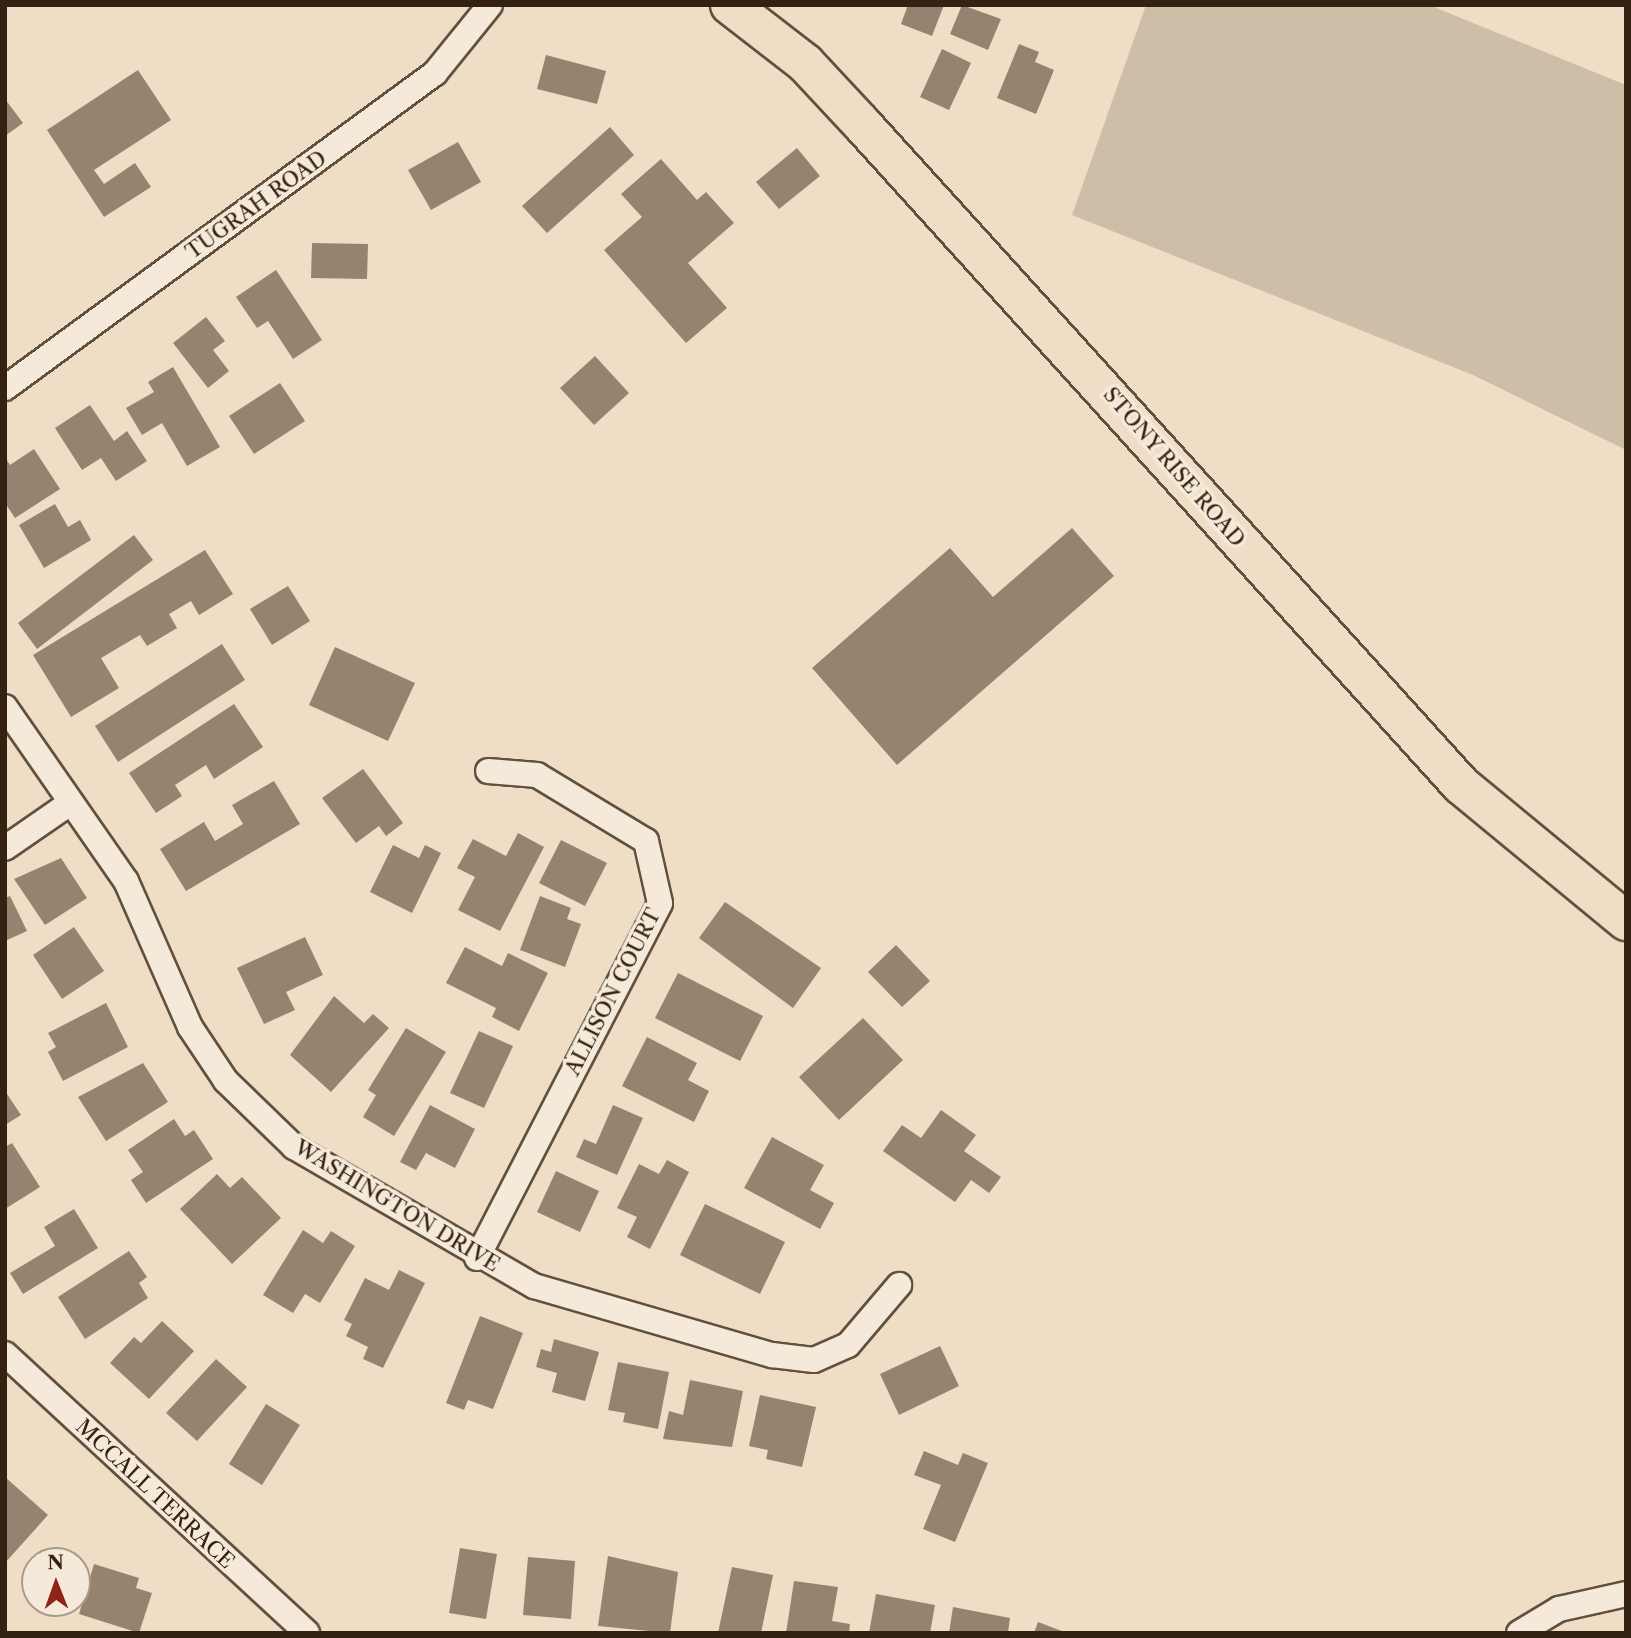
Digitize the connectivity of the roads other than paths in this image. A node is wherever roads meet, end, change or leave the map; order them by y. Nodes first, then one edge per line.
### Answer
1 (490, 5) edge
2 (730, 5) edge
3 (5, 388) edge
4 (5, 707) edge
5 (488, 771) dead end
6 (70, 803) junction
7 (5, 848) edge
8 (1626, 921) edge
9 (477, 1258) junction
10 (900, 1285) dead end
11 (5, 1354) edge
12 (1626, 1594) edge
13 (307, 1633) edge
14 (1519, 1633) edge

1 - 3 street, TUGRAH ROAD
2 - 8 main road, STONY RISE ROAD
4 - 6 street, WASHINGTON DRIVE
5 - 9 street, ALLISON COURT
6 - 7 street
6 - 9 street, WASHINGTON DRIVE
9 - 10 street, WASHINGTON DRIVE
11 - 13 street, MCCALL TERRACE
12 - 14 street

